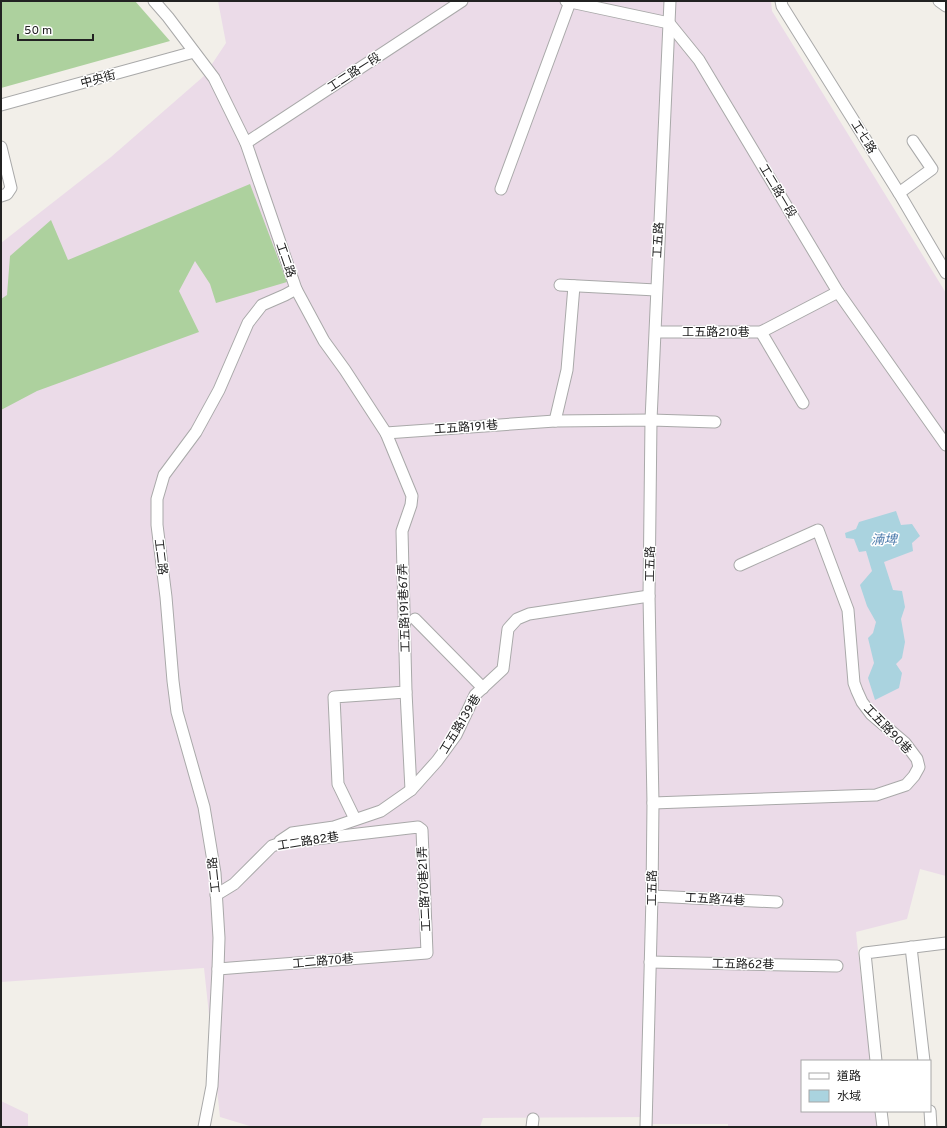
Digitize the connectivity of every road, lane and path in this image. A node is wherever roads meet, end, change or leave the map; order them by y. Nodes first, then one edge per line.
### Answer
1 (154, 1) edge
2 (462, 1) edge
3 (670, 1) edge
4 (781, 1) edge
5 (568, 2) edge
6 (669, 24) junction
7 (194, 52) junction
8 (1, 105) edge
9 (913, 141) dead end
10 (246, 143) junction
11 (1, 147) edge
12 (502, 189) dead end
13 (899, 193) junction
14 (1, 196) edge
15 (946, 273) edge
16 (560, 285) dead end
17 (574, 286) junction
18 (296, 289) junction
19 (656, 290) junction
20 (838, 292) junction
21 (656, 332) junction
22 (761, 332) junction
23 (803, 403) dead end
24 (651, 420) junction
25 (555, 421) junction
26 (715, 422) dead end
27 (386, 433) junction
28 (946, 445) edge
29 (740, 565) dead end
30 (649, 596) junction
31 (415, 619) dead end
32 (483, 688) junction
33 (406, 692) junction
34 (411, 790) junction
35 (653, 803) junction
36 (355, 819) junction
37 (418, 827) joint
38 (272, 846) junction
39 (216, 895) junction
40 (652, 896) junction
41 (778, 902) dead end
42 (946, 943) edge
43 (911, 947) junction
44 (427, 952) joint
45 (650, 962) junction
46 (837, 966) dead end
47 (218, 969) junction
48 (876, 1060) edge
49 (924, 1060) edge
50 (881, 1112) edge
51 (930, 1112) edge
52 (204, 1127) edge
53 (646, 1127) edge
54 (883, 1127) edge
55 (931, 1127) edge

1 - 7 street, 工二路
2 - 10 street, 工二路一段
3 - 6 street, 工五路
4 - 13 street, 工七路
5 - 6 street
5 - 12 street
6 - 19 street, 工五路
6 - 20 street, 工二路一段
7 - 8 street, 中央街
7 - 10 street, 工二路
9 - 13 street
10 - 18 street, 工二路
11 - 14 street
13 - 15 street, 工七路
16 - 17 street
17 - 19 street
17 - 25 street
18 - 27 street
18 - 39 street, 工二路
19 - 21 street, 工五路
20 - 22 street, 工五路210巷
20 - 28 street, 工二路一段
21 - 22 street, 工五路210巷
21 - 24 street, 工五路
22 - 23 street
24 - 25 street, 工五路191巷
24 - 26 street, 工五路191巷
24 - 30 street, 工五路
25 - 27 street, 工五路191巷
27 - 33 street, 工五路191巷67弄
29 - 35 street, 工五路90巷
30 - 32 street, 工五路139巷
30 - 35 street, 工五路
31 - 32 street
32 - 34 street, 工五路139巷
33 - 34 street, 工五路191巷67弄
33 - 36 street
34 - 36 street, 工五路139巷
35 - 40 street, 工五路
36 - 38 street, 工五路139巷
37 - 38 street, 工二路82巷
37 - 44 street, 工二路70巷21弄
38 - 39 street, 工二路82巷
39 - 47 street, 工二路
40 - 41 street, 工五路74巷
40 - 45 street, 工五路
42 - 43 street
43 - 48 street
43 - 49 street
44 - 47 street, 工二路70巷
45 - 46 street, 工五路62巷
45 - 53 street, 工五路
47 - 52 street, 工二路
50 - 54 street
51 - 55 street

